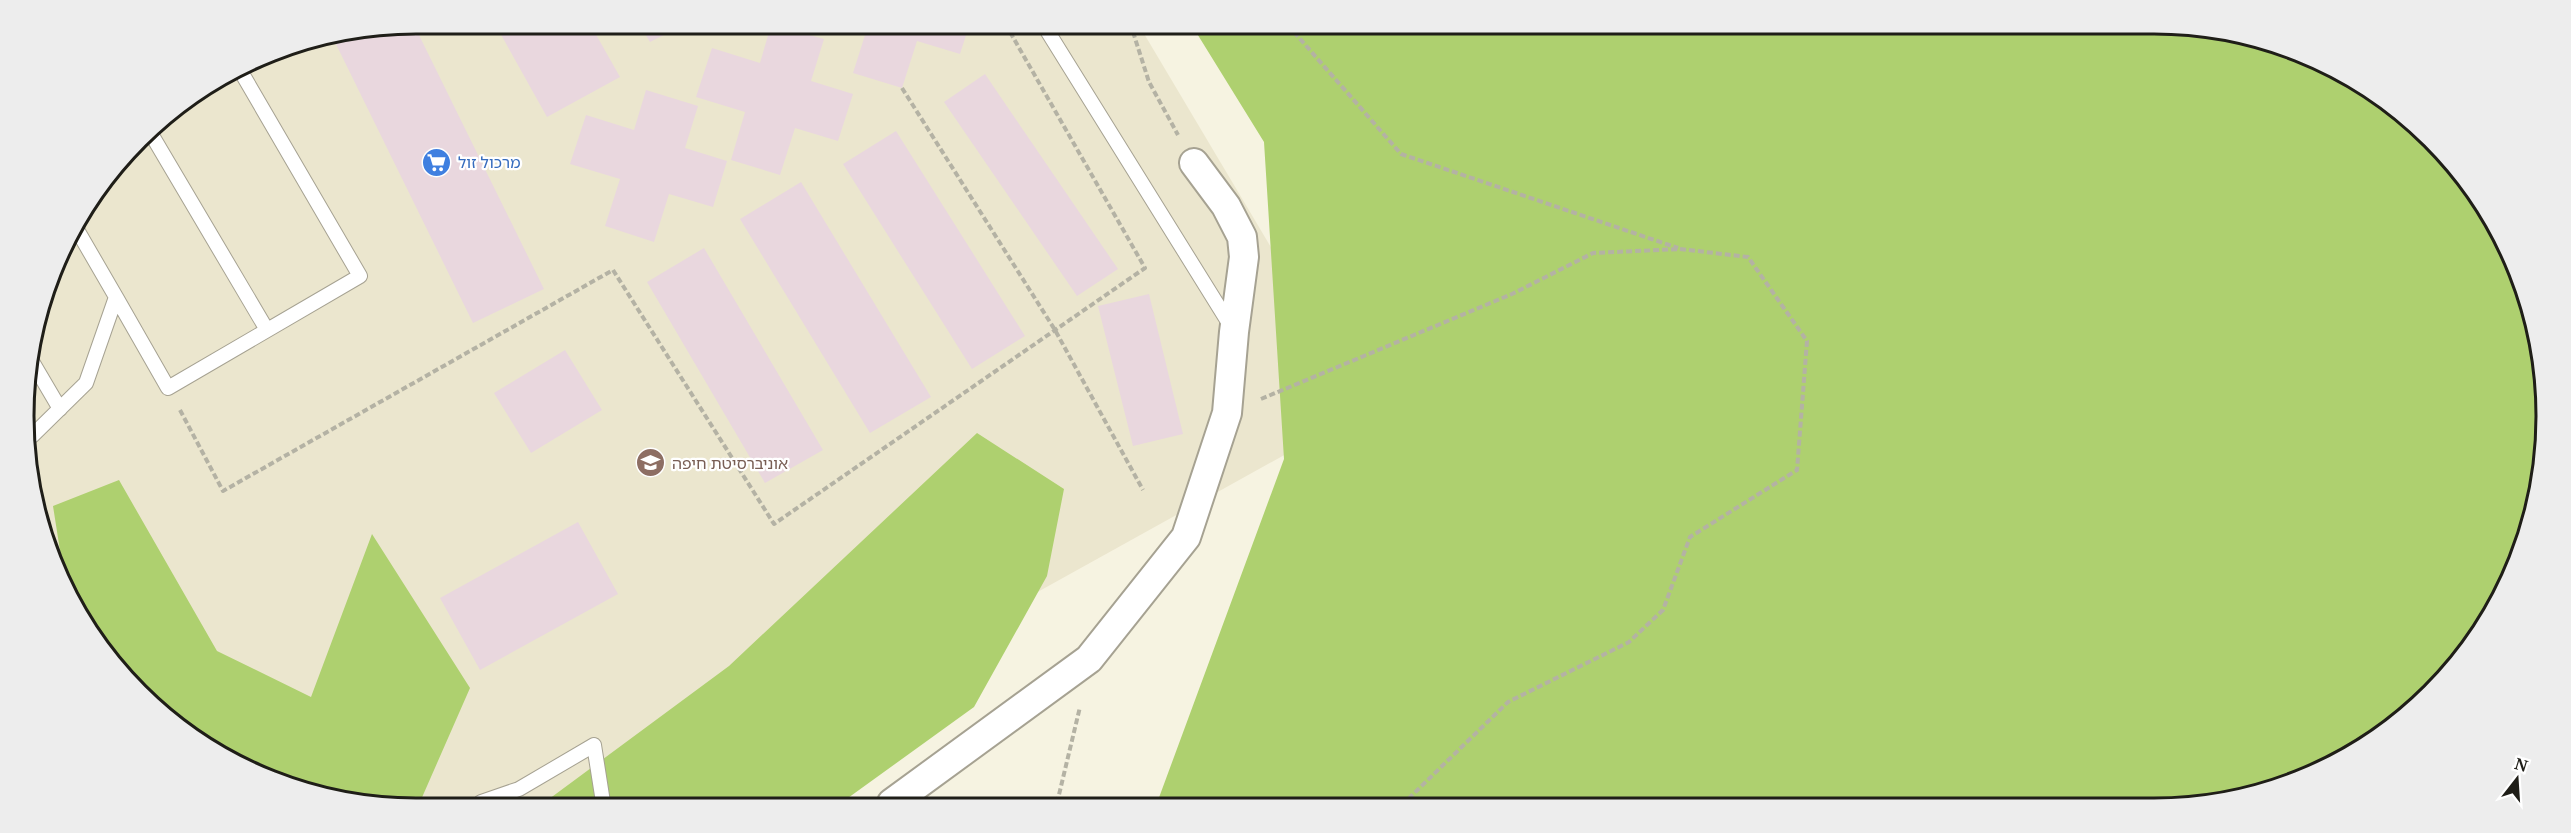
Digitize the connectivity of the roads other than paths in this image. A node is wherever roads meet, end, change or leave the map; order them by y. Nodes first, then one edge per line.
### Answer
1 (1049, 34) edge
2 (244, 76) edge
3 (154, 139) edge
4 (1194, 163) road end
5 (80, 236) edge
6 (116, 297) junction
7 (267, 330) junction
8 (1234, 332) junction
9 (38, 371) edge
10 (60, 409) junction
11 (35, 433) edge
12 (493, 798) edge
13 (602, 798) edge
14 (899, 798) edge

1 - 8 lane
2 - 7 lane
3 - 7 lane
4 - 8 street
5 - 6 lane
6 - 7 lane
6 - 10 lane
8 - 14 street
9 - 10 lane
10 - 11 lane
12 - 13 lane

